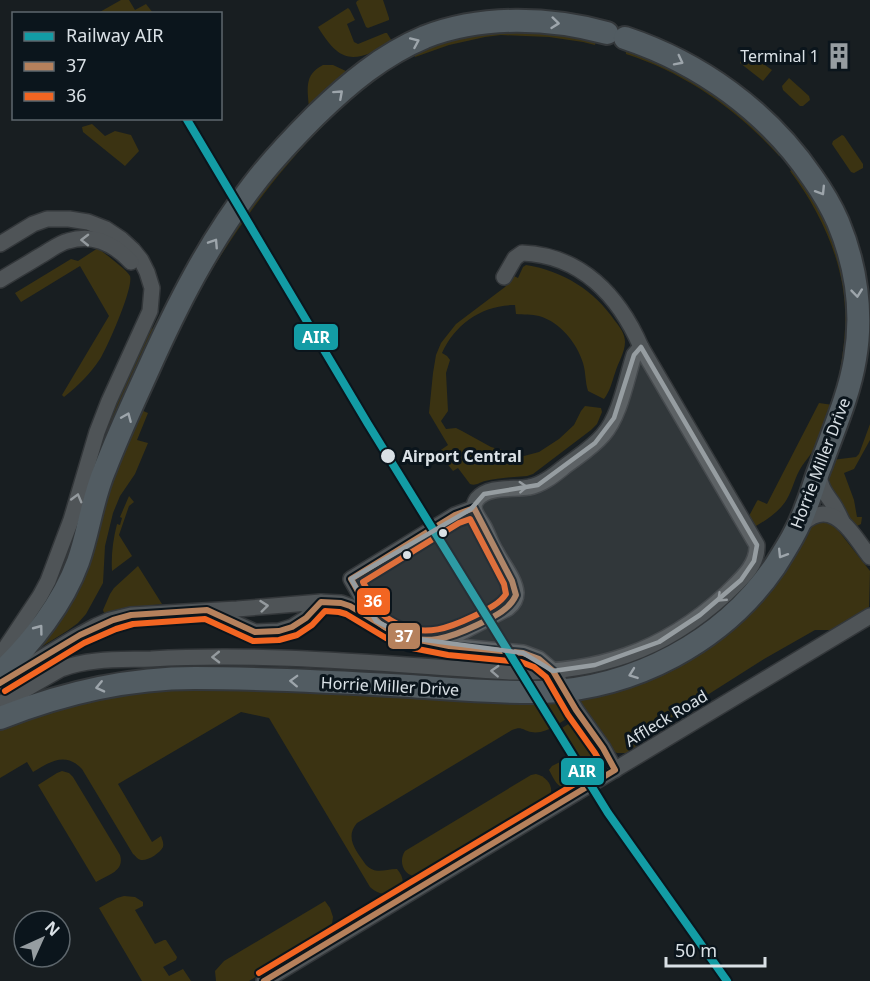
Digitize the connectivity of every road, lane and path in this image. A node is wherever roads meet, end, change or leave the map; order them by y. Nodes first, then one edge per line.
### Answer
1 (0, 244) edge
2 (504, 277) dead end
3 (0, 280) edge
4 (142, 327) junction
5 (641, 347) junction
6 (820, 466) junction
7 (474, 508) junction
8 (843, 523) junction
9 (796, 531) junction
10 (870, 557) edge
11 (321, 602) junction
12 (207, 610) junction
13 (870, 616) edge
14 (376, 621) junction
15 (419, 640) junction
16 (0, 656) edge
17 (0, 673) edge
18 (559, 681) junction
19 (0, 682) edge
20 (0, 704) edge
21 (0, 718) edge
22 (615, 770) junction
23 (264, 981) edge

1 - 4 street
2 - 5 street
4 -> 3 street
16 -> 4 street
7 -> 5 street
5 -> 18 street
6 - 8 street
6 - 9 main road, Horrie Miller Drive
17 -> 6 main road, Horrie Miller Drive
7 - 14 street
7 - 15 street
8 - 9 street
8 - 10 street
9 -> 18 main road, Horrie Miller Drive
12 -> 11 street
11 - 12 street
11 - 14 street
12 - 19 street
13 - 22 street, Affleck Road
14 - 15 street
15 - 18 street
18 -> 20 street
18 -> 21 main road, Horrie Miller Drive
18 - 22 street
22 - 23 street, Affleck Road

